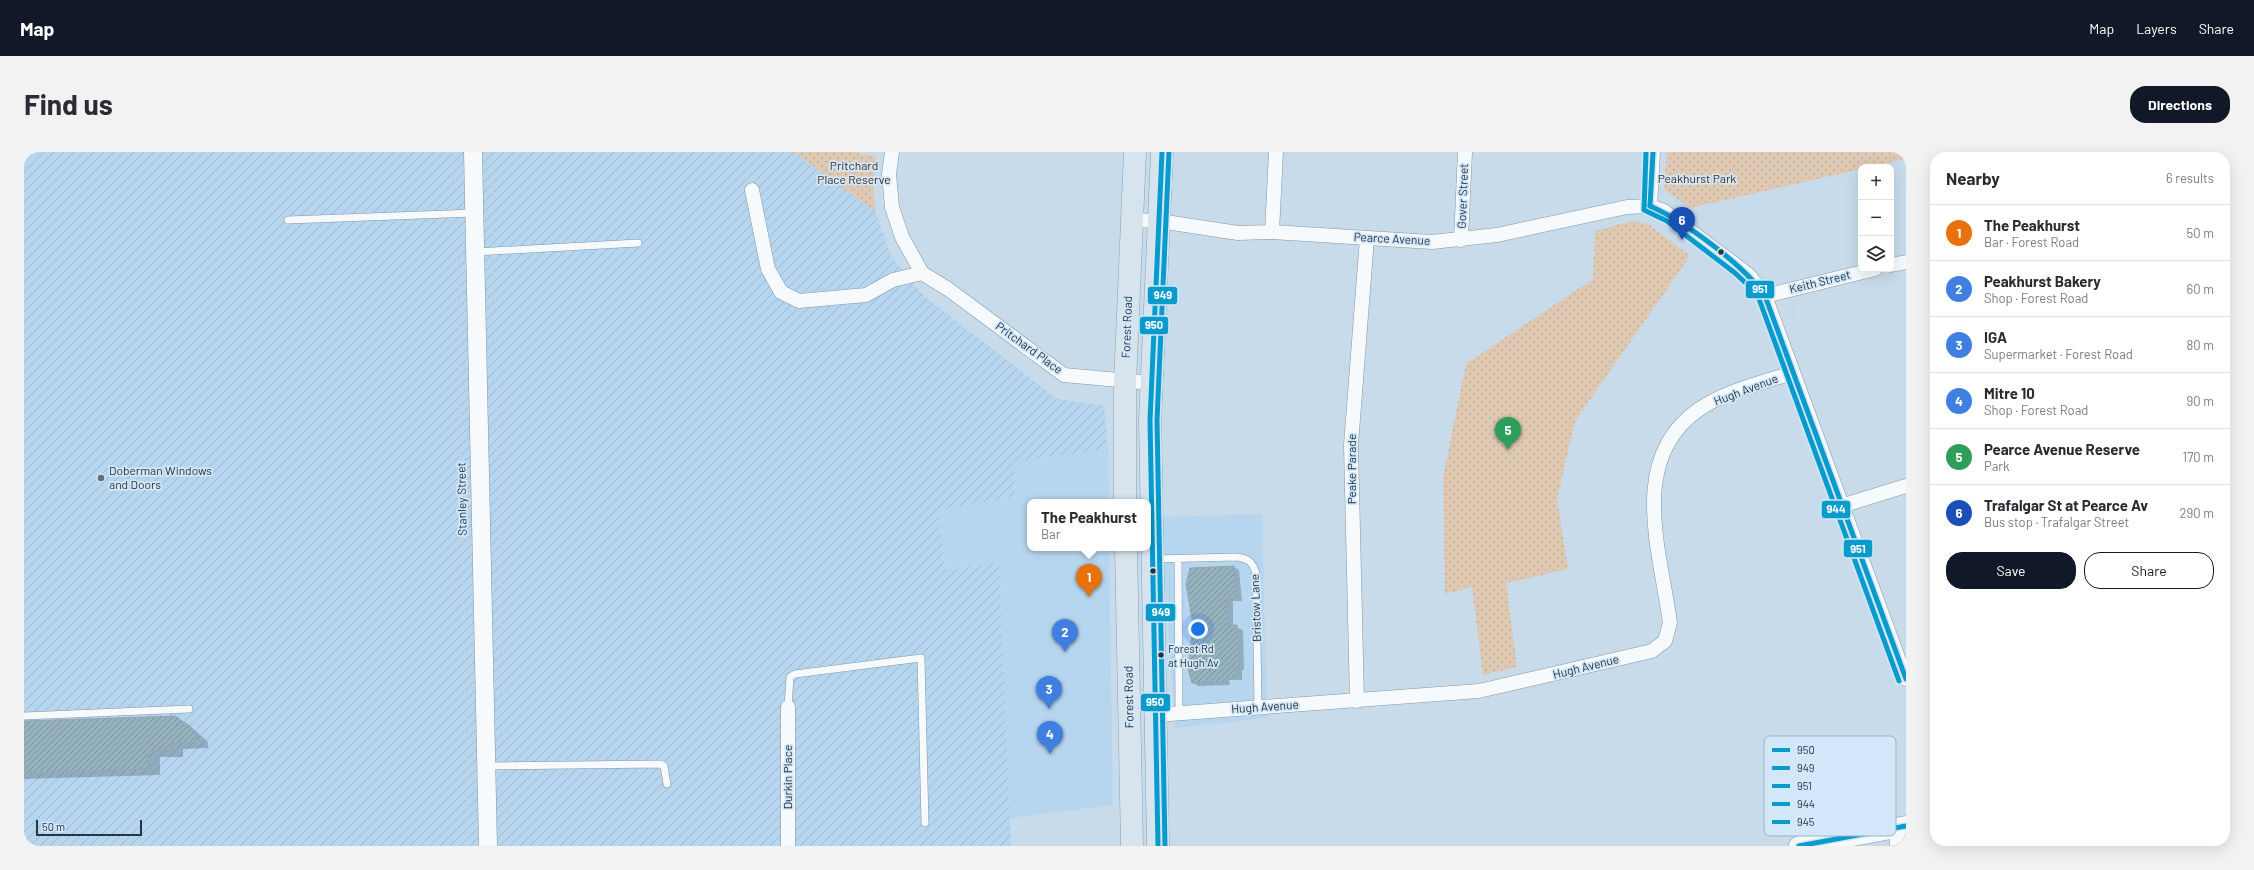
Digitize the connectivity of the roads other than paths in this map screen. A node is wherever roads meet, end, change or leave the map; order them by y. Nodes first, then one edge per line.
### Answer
1 (473, 152) edge
2 (892, 152) edge
3 (1135, 152) edge
4 (1162, 152) edge
5 (1276, 152) edge
6 (1464, 152) edge
7 (1653, 152) edge
8 (752, 190) dead end
9 (1650, 206) junction
10 (475, 213) junction
11 (288, 220) dead end
12 (1132, 220) junction
13 (1159, 221) junction
14 (1272, 232) junction
15 (1367, 238) junction
16 (1461, 240) junction
17 (638, 243) dead end
18 (476, 252) junction
19 (1906, 262) edge
20 (1894, 264) edge
21 (1863, 272) edge
22 (922, 273) junction
23 (1764, 296) junction
24 (1792, 373) junction
25 (1125, 382) junction
26 (1151, 383) junction
27 (1906, 486) edge
28 (1125, 499) edge
29 (1841, 506) junction
30 (1126, 551) edge
31 (1178, 558) junction
32 (1153, 559) junction
33 (1906, 679) edge
34 (1357, 701) junction
35 (788, 707) joint
36 (1258, 707) junction
37 (189, 709) dead end
38 (1179, 713) junction
39 (1156, 715) junction
40 (24, 716) edge
41 (486, 766) junction
42 (667, 784) dead end
43 (925, 823) dead end
44 (1883, 836) edge
45 (488, 846) edge
46 (788, 846) edge
47 (1132, 846) edge
48 (1158, 846) edge
49 (1799, 846) edge

1 - 10 street, Stanley Street
2 - 22 street, Pritchard Place
3 - 12 main road, Forest Road
4 - 13 main road
5 - 14 street
6 - 16 street, Gover Street
7 - 9 street
8 - 22 street
9 - 16 street, Pearce Avenue
9 - 23 street
10 - 11 lane
10 - 18 street, Stanley Street
12 - 13 street, Pearce Avenue
12 - 25 main road, Forest Road
13 - 14 street, Pearce Avenue
13 - 26 main road
14 - 15 street, Pearce Avenue
15 - 16 street, Pearce Avenue
15 - 34 street, Peake Parade
17 - 18 lane
18 - 41 street, Stanley Street
19 - 20 street
21 - 23 street, Keith Street
22 - 25 street, Pritchard Place
23 - 24 street
24 - 29 street
24 - 34 street, Hugh Avenue
25 - 26 street, Pritchard Place
25 - 28 main road, Forest Road
26 - 32 main road
27 - 29 street
29 - 33 street
30 - 47 main road, Forest Road
31 - 32 lane, Bristow Lane
31 - 36 lane, Bristow Lane
31 - 38 lane
32 - 39 main road
34 - 36 street, Hugh Avenue
35 - 43 lane
35 - 46 street, Durkin Place
36 - 38 street, Hugh Avenue
37 - 40 lane
38 - 39 street, Hugh Avenue
39 - 48 main road
41 - 42 lane
41 - 45 street, Stanley Street
44 - 49 main road

